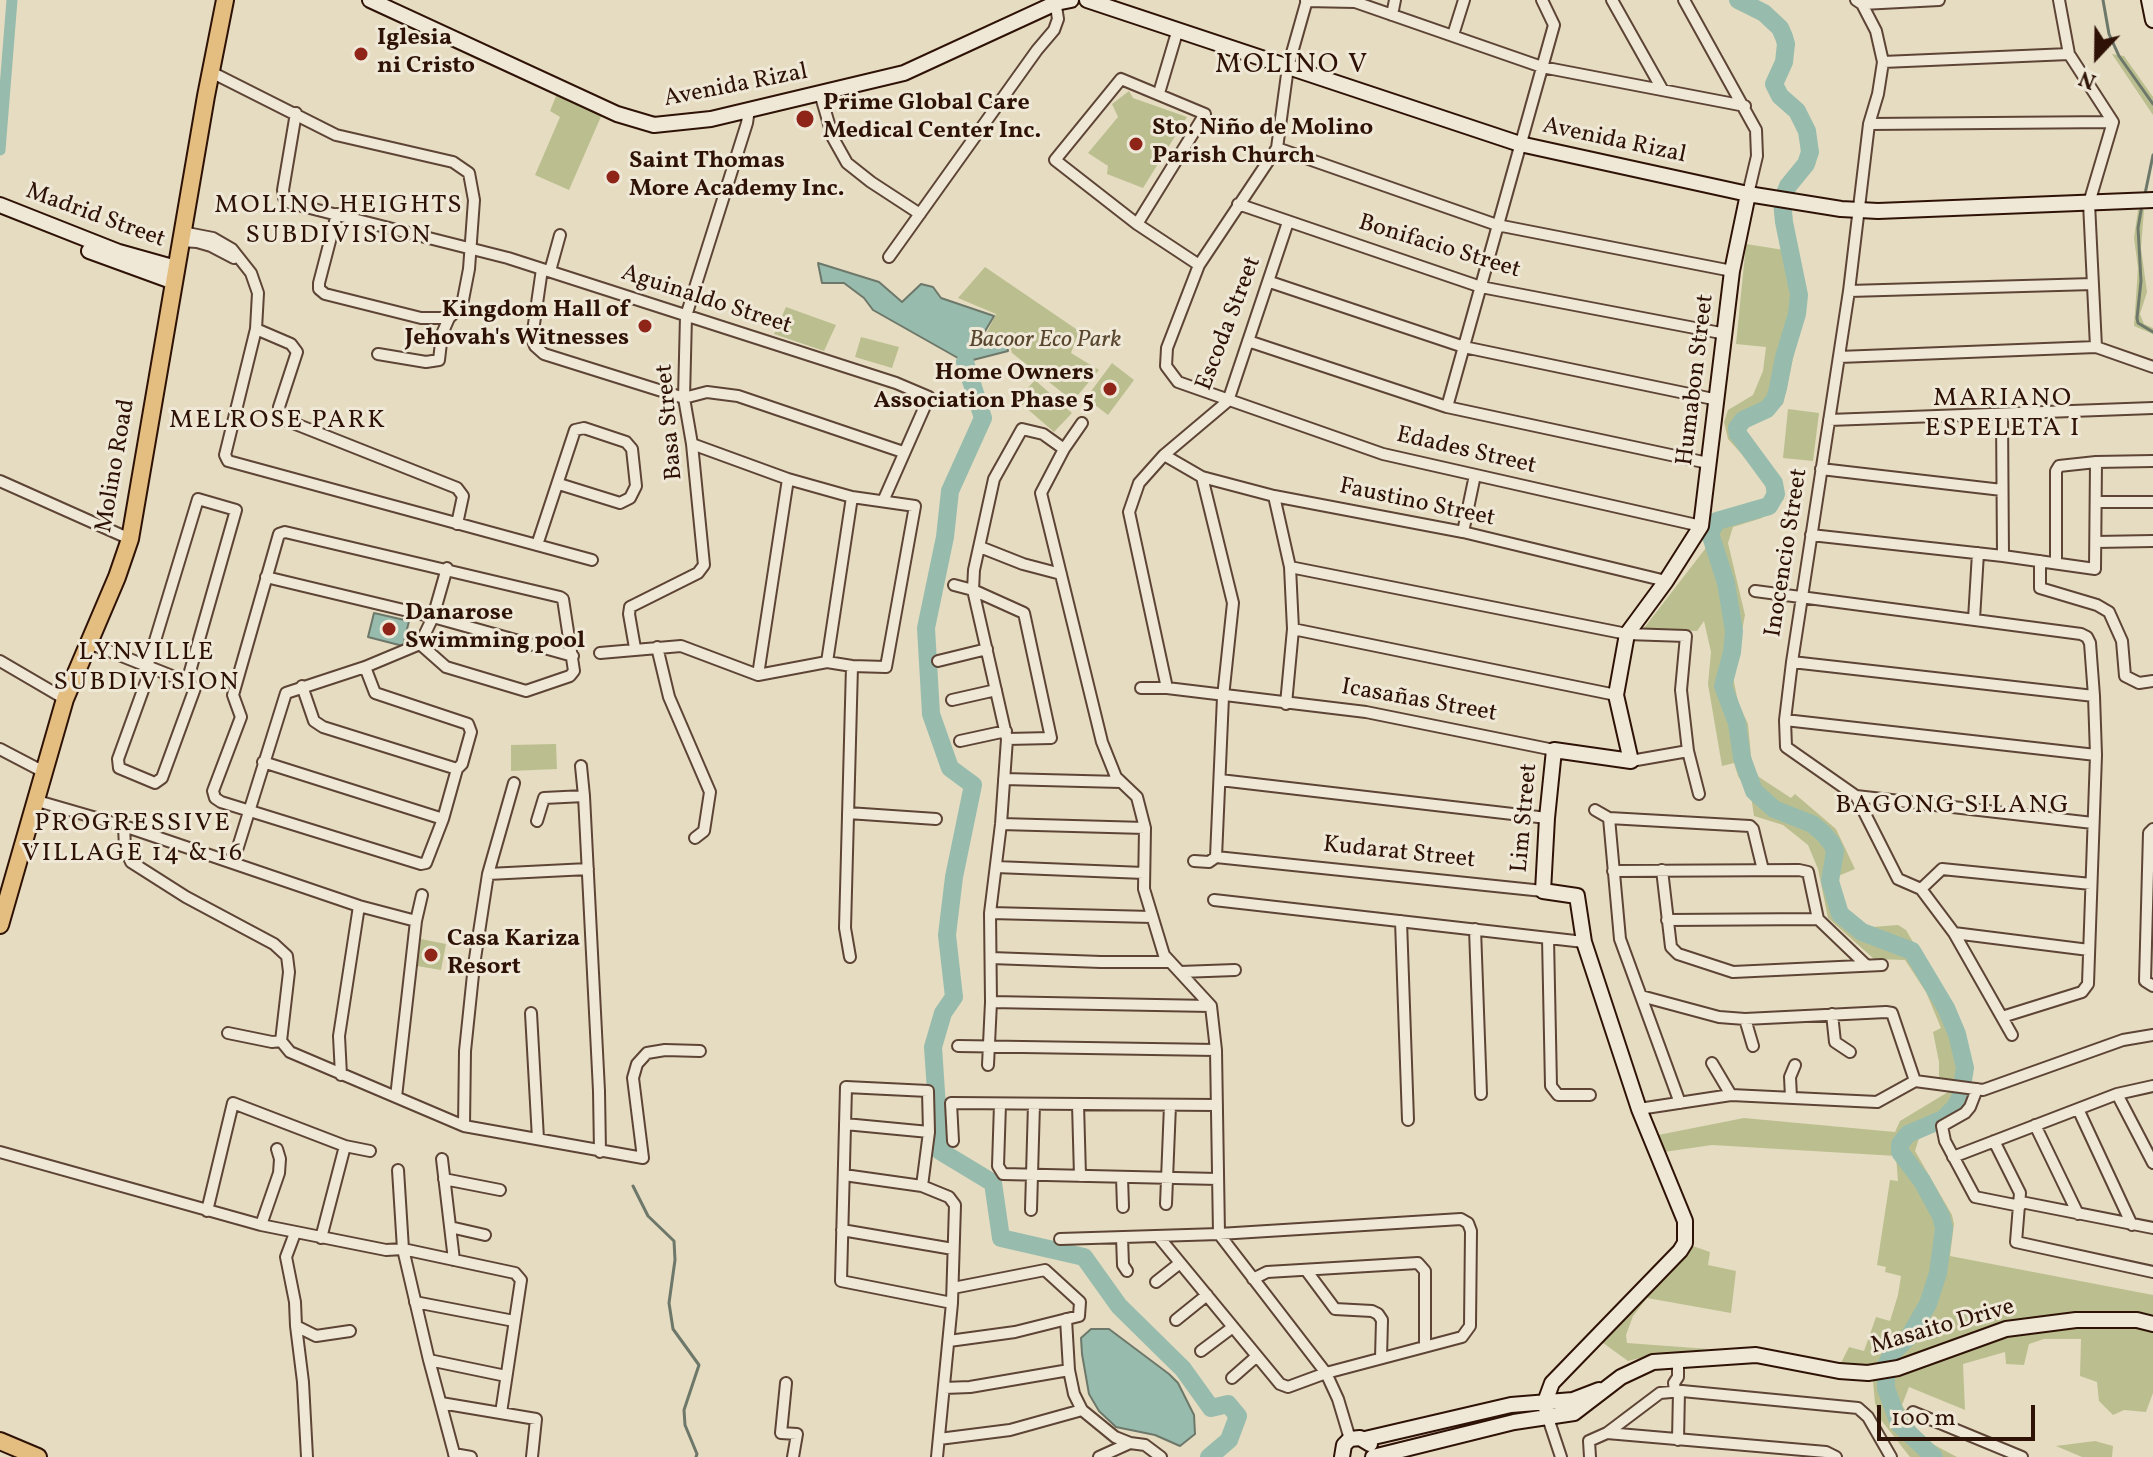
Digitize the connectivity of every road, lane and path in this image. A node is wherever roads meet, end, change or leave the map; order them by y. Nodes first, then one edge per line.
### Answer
1 (225, 0) edge
2 (370, 0) edge
3 (1087, 0) edge
4 (1395, 0) edge
5 (1464, 0) edge
6 (1542, 0) edge
7 (1612, 0) edge
8 (1684, 0) edge
9 (1939, 0) edge
10 (2059, 0) edge
11 (2149, 0) edge
12 (1061, 1) edge
13 (1306, 1) edge
14 (1859, 2) edge
15 (1392, 15) junction
16 (2153, 20) edge
17 (1178, 29) junction
18 (1453, 35) junction
19 (2069, 54) junction
20 (1883, 62) junction
21 (1288, 67) junction
22 (1542, 67) junction
23 (211, 72) junction
24 (1662, 89) junction
25 (820, 93) junction
26 (1159, 93) junction
27 (1745, 106) junction
28 (749, 109) junction
29 (296, 113) junction
30 (2113, 122) junction
31 (1869, 124) junction
32 (1520, 144) junction
33 (1277, 148) junction
34 (1748, 194) junction
35 (2146, 200) edge
36 (2089, 203) junction
37 (1238, 204) junction
38 (0, 205) edge
39 (1857, 210) junction
40 (0, 214) edge
41 (337, 214) junction
42 (920, 214) junction
43 (1288, 222) junction
44 (1137, 224) junction
45 (1497, 225) junction
46 (560, 235) dead end
47 (182, 236) junction
48 (470, 249) junction
49 (117, 256) junction
50 (889, 257) dead end
51 (1199, 265) junction
52 (546, 270) junction
53 (1732, 271) junction
54 (175, 275) junction
55 (1270, 282) junction
56 (2093, 284) junction
57 (1481, 287) junction
58 (1849, 291) junction
59 (686, 316) junction
60 (449, 318) junction
61 (256, 329) junction
62 (1726, 334) junction
63 (1248, 341) junction
64 (1464, 347) junction
65 (2096, 347) junction
66 (378, 354) dead end
67 (1839, 357) junction
68 (2153, 367) edge
69 (684, 398) junction
70 (1718, 400) junction
71 (1228, 401) junction
72 (1447, 407) junction
73 (2153, 408) edge
74 (2002, 415) junction
75 (1829, 420) junction
76 (1082, 423) dead end
77 (692, 444) junction
78 (1064, 449) junction
79 (903, 452) junction
80 (1164, 455) junction
81 (2153, 461) edge
82 (2096, 462) junction
83 (1708, 463) junction
84 (1821, 469) junction
85 (1475, 475) junction
86 (1202, 477) junction
87 (788, 479) junction
88 (0, 481) edge
89 (559, 484) junction
90 (2002, 490) junction
91 (1274, 496) junction
92 (852, 497) junction
93 (884, 499) junction
94 (2096, 502) junction
95 (2153, 502) edge
96 (457, 524) junction
97 (1701, 526) junction
98 (1463, 532) junction
99 (1811, 535) junction
100 (130, 539) junction
101 (2153, 541) edge
102 (2096, 542) junction
103 (537, 545) junction
104 (980, 547) junction
105 (1978, 553) junction
106 (2003, 556) junction
107 (592, 560) dead end
108 (2040, 561) junction
109 (2056, 563) junction
110 (1290, 567) junction
111 (447, 568) junction
112 (1061, 574) junction
113 (266, 577) junction
114 (1666, 581) junction
115 (954, 585) dead end
116 (973, 590) junction
117 (1755, 591) dead end
118 (1802, 597) junction
119 (433, 617) junction
120 (1974, 619) junction
121 (1293, 629) junction
122 (1627, 634) junction
123 (89, 643) junction
124 (420, 644) junction
125 (661, 647) junction
126 (635, 648) junction
127 (987, 649) junction
128 (600, 653) dead end
129 (573, 656) junction
130 (0, 661) edge
131 (938, 661) dead end
132 (827, 662) junction
133 (1792, 662) junction
134 (852, 666) junction
135 (149, 667) junction
136 (365, 667) junction
137 (758, 675) junction
138 (2153, 681) edge
139 (187, 682) junction
140 (302, 686) junction
141 (1141, 688) dead end
142 (1167, 688) junction
143 (996, 690) junction
144 (1616, 695) junction
145 (2094, 696) junction
146 (1223, 697) junction
147 (65, 699) junction
148 (952, 700) dead end
149 (1286, 704) junction
150 (1785, 720) junction
151 (1006, 735) junction
152 (960, 741) dead end
153 (0, 749) edge
154 (1554, 750) junction
155 (1688, 751) junction
156 (2096, 755) junction
157 (1631, 761) junction
158 (263, 762) junction
159 (581, 766) dead end
160 (457, 769) junction
161 (42, 771) junction
162 (1004, 779) junction
163 (1220, 780) junction
164 (1121, 782) junction
165 (514, 783) dead end
166 (1699, 794) dead end
167 (584, 796) junction
168 (1856, 796) junction
169 (34, 800) junction
170 (249, 810) junction
171 (1595, 810) dead end
172 (848, 813) junction
173 (1547, 818) junction
174 (1609, 818) junction
175 (443, 819) junction
176 (936, 819) dead end
177 (537, 821) dead end
178 (2093, 823) junction
179 (1001, 824) junction
180 (124, 826) junction
181 (1145, 828) junction
182 (2153, 829) edge
183 (695, 838) dead end
184 (1216, 857) junction
185 (1194, 861) dead end
186 (233, 863) junction
187 (996, 867) junction
188 (588, 869) junction
189 (1662, 870) junction
190 (1763, 870) junction
191 (1613, 871) junction
192 (1144, 873) junction
193 (488, 874) junction
194 (2091, 884) junction
195 (1921, 889) junction
196 (1543, 891) junction
197 (422, 895) dead end
198 (1214, 900) dead end
199 (359, 906) junction
200 (990, 913) junction
201 (1152, 917) junction
202 (1818, 919) junction
203 (1667, 920) junction
204 (416, 921) junction
205 (1401, 921) junction
206 (0, 925) edge
207 (1475, 929) junction
208 (1954, 933) junction
209 (1548, 938) junction
210 (1584, 942) junction
211 (2089, 950) junction
212 (850, 957) dead end
213 (991, 958) junction
214 (1170, 962) junction
215 (1866, 965) junction
216 (1882, 965) dead end
217 (1235, 970) dead end
218 (1180, 972) junction
219 (2153, 986) edge
220 (1641, 996) junction
221 (991, 1002) junction
222 (1211, 1006) junction
223 (531, 1013) dead end
224 (1832, 1014) junction
225 (2002, 1017) junction
226 (1745, 1019) junction
227 (228, 1033) dead end
228 (2012, 1035) dead end
229 (2153, 1035) edge
230 (281, 1041) junction
231 (958, 1046) dead end
232 (1753, 1046) dead end
233 (988, 1047) junction
234 (1216, 1050) junction
235 (700, 1051) dead end
236 (1850, 1052) dead end
237 (1712, 1063) dead end
238 (988, 1065) dead end
239 (1795, 1065) dead end
240 (341, 1075) junction
241 (1915, 1081) junction
242 (2153, 1086) edge
243 (1974, 1089) junction
244 (1481, 1094) dead end
245 (2117, 1094) junction
246 (1590, 1095) dead end
247 (1731, 1095) junction
248 (396, 1097) junction
249 (1791, 1097) junction
250 (1680, 1103) junction
251 (1000, 1104) junction
252 (1034, 1104) junction
253 (1078, 1104) junction
254 (1170, 1105) junction
255 (1217, 1105) junction
256 (1639, 1109) junction
257 (2078, 1109) junction
258 (1408, 1120) dead end
259 (845, 1124) junction
260 (2035, 1125) junction
261 (464, 1126) junction
262 (929, 1132) junction
263 (538, 1139) junction
264 (953, 1141) dead end
265 (1994, 1141) junction
266 (345, 1146) junction
267 (277, 1149) dead end
268 (370, 1151) dead end
269 (0, 1152) edge
270 (600, 1152) junction
271 (1953, 1157) junction
272 (442, 1159) dead end
273 (2153, 1163) edge
274 (398, 1170) dead end
275 (844, 1175) junction
276 (1033, 1175) junction
277 (1080, 1176) junction
278 (1122, 1177) junction
279 (1167, 1178) junction
280 (444, 1179) junction
281 (1218, 1179) junction
282 (922, 1186) junction
283 (500, 1190) dead end
284 (1166, 1204) dead end
285 (2021, 1204) junction
286 (1123, 1207) dead end
287 (1031, 1210) dead end
288 (207, 1211) junction
289 (2078, 1214) junction
290 (261, 1225) junction
291 (2132, 1225) junction
292 (450, 1227) junction
293 (2153, 1228) edge
294 (842, 1230) junction
295 (295, 1233) junction
296 (1219, 1234) junction
297 (485, 1235) dead end
298 (1158, 1236) junction
299 (1122, 1237) junction
300 (321, 1238) junction
301 (1060, 1239) dead end
302 (403, 1249) junction
303 (953, 1249) junction
304 (454, 1260) junction
305 (1180, 1263) junction
306 (1306, 1270) junction
307 (1127, 1271) dead end
308 (2153, 1272) edge
309 (1253, 1279) junction
310 (1156, 1282) dead end
311 (953, 1288) junction
312 (1207, 1295) junction
313 (415, 1302) junction
314 (952, 1303) junction
315 (1066, 1319) junction
316 (1176, 1320) dead end
317 (514, 1321) junction
318 (2153, 1324) edge
319 (296, 1326) junction
320 (1233, 1327) junction
321 (350, 1331) dead end
322 (949, 1341) junction
323 (1425, 1346) junction
324 (1201, 1351) dead end
325 (1257, 1356) junction
326 (1381, 1358) junction
327 (1678, 1359) junction
328 (429, 1360) junction
329 (1069, 1370) junction
330 (1326, 1373) junction
331 (506, 1376) junction
332 (1232, 1378) dead end
333 (786, 1383) dead end
334 (944, 1388) junction
335 (1679, 1391) junction
336 (441, 1403) junction
337 (1082, 1410) junction
338 (1546, 1410) junction
339 (1913, 1412) dead end
340 (501, 1413) junction
341 (1607, 1433) junction
342 (939, 1439) junction
343 (1358, 1439) junction
344 (1678, 1440) junction
345 (0, 1441) edge
346 (1130, 1443) junction
347 (1996, 1452) edge
348 (455, 1455) edge
349 (1339, 1456) edge
350 (38, 1457) edge
351 (307, 1457) edge
352 (471, 1457) edge
353 (532, 1457) edge
354 (793, 1457) edge
355 (937, 1457) edge
356 (1099, 1457) edge
357 (1161, 1457) edge
358 (1373, 1457) edge
359 (1561, 1457) edge
360 (1590, 1457) edge
361 (1836, 1457) edge
362 (1891, 1457) edge
363 (2022, 1457) edge

1 - 23 main road, Molino Road
2 - 28 street, Avenida Rizal
3 - 17 street, Avenida Rizal
4 - 15 street
5 - 18 street
6 - 22 street
7 - 24 street
8 - 27 street, Humabon Street
9 - 14 street
10 - 19 street
11 - 16 street
12 - 25 street, Avenida Rizal
12 - 42 street
13 - 15 street
13 - 21 street
14 - 20 street, Inocencio Street
15 - 18 street
17 - 21 street, Avenida Rizal
17 - 26 street
18 - 22 street
19 - 20 street
19 - 30 street
20 - 31 street, Inocencio Street
21 - 32 street, Avenida Rizal
21 - 33 street
22 - 24 street
22 - 32 street
23 - 29 street
23 - 47 main road, Molino Road
24 - 27 street
25 - 28 street, Avenida Rizal
25 - 42 street
26 - 44 street
26 - 44 street
27 - 34 street, Humabon Street
28 - 59 street, Basa Street
29 - 41 street, Aguinaldo Street
29 - 48 street
30 - 31 street
30 - 36 street
31 - 39 street, Inocencio Street
32 - 34 street, Avenida Rizal
32 - 45 street
33 - 37 street
33 - 45 street
34 - 39 street, Avenida Rizal
34 - 53 street, Humabon Street
35 - 36 street, Avenida Rizal
36 - 39 street, Avenida Rizal
36 - 56 street
37 - 43 street, Bonifacio Street
37 - 51 street
38 - 49 street, Madrid Street
39 - 58 street, Inocencio Street
40 - 49 street, Madrid Street
41 - 48 street, Aguinaldo Street
41 - 60 street
42 - 50 street
43 - 55 street, Escoda Street
43 - 57 street, Bonifacio Street
44 - 51 street
45 - 53 street
45 - 57 street
46 - 52 street
47 - 54 main road, Molino Road
47 - 61 street
48 - 52 street, Aguinaldo Street
48 - 60 street
49 - 54 street, Madrid Street
51 - 71 street, Edades Street
52 - 59 street, Aguinaldo Street
52 - 69 street
53 - 62 street, Humabon Street
54 - 100 main road, Molino Road
55 - 63 street, Escoda Street
55 - 64 street
56 - 58 street
56 - 65 street
57 - 62 street, Bonifacio Street
57 - 64 street
58 - 67 street, Inocencio Street
59 - 69 street, Basa Street
59 - 79 street, Aguinaldo Street
60 - 66 street
61 - 96 street
61 - 96 street
62 - 70 street, Humabon Street
63 - 71 street, Escoda Street
63 - 72 street
64 - 70 street
64 - 72 street
65 - 67 street
65 - 68 street
67 - 75 street, Inocencio Street
69 - 77 street, Basa Street
69 - 79 street
70 - 83 street, Humabon Street
71 - 80 street, Escoda Street
71 - 85 street, Edades Street
72 - 83 street
73 - 74 street
74 - 75 street
74 - 90 street
75 - 84 street, Inocencio Street
76 - 78 street
77 - 87 street
77 - 126 street, Basa Street
78 - 104 street
78 - 112 street
79 - 93 street
80 - 86 street, Faustino Street
80 - 142 street, Escoda Street
81 - 82 street
82 - 94 street
82 - 109 street
83 - 97 street, Humabon Street
84 - 90 street
84 - 99 street, Inocencio Street
85 - 97 street, Edades Street
85 - 98 street
86 - 91 street, Faustino Street
86 - 146 street
87 - 92 street
87 - 137 street
88 - 100 street
89 - 89 street
89 - 103 street
90 - 106 street
91 - 98 street, Faustino Street
91 - 110 street
92 - 93 street
92 - 132 street
93 - 134 street
94 - 95 street
94 - 102 street
96 - 103 street
97 - 114 street, Humabon Street
98 - 114 street, Faustino Street
99 - 105 street
99 - 118 street, Inocencio Street
100 - 123 main road, Molino Road
101 - 102 street
102 - 109 street
103 - 107 street
104 - 112 street
104 - 116 street
105 - 106 street
105 - 120 street
106 - 108 street
108 - 109 street
108 - 138 street
110 - 121 street
110 - 122 street
111 - 113 street
111 - 119 street
111 - 129 street
112 - 164 street
113 - 119 street
113 - 170 street
114 - 122 street, Humabon Street
115 - 116 street
116 - 127 street
116 - 151 street
117 - 118 street
118 - 120 street
118 - 133 street, Inocencio Street
119 - 124 street
119 - 129 street
120 - 145 street
121 - 144 street
121 - 149 street
122 - 144 street, Humabon Street
122 - 155 street
123 - 135 street
123 - 147 main road, Molino Road
124 - 129 street
124 - 136 street
125 - 126 street
125 - 137 street
125 - 183 street
126 - 128 street
127 - 131 street
127 - 143 street
130 - 147 street
132 - 134 street
132 - 137 street
133 - 145 street
133 - 150 street, Inocencio Street
134 - 172 street
135 - 139 street
135 - 139 street
135 - 139 street
136 - 140 street
136 - 160 street
140 - 158 street
140 - 160 street
141 - 142 street, Icasañas Street
142 - 146 street, Icasañas Street
143 - 148 street
143 - 151 street
144 - 157 street, Humabon Street
145 - 156 street
146 - 149 street, Icasañas Street
146 - 163 street
147 - 161 main road, Molino Road
149 - 154 street, Icasañas Street
150 - 156 street
150 - 168 street, Inocencio Street
151 - 152 street
151 - 162 street
153 - 161 street
154 - 157 street, Icasañas Street
154 - 173 street, Lim Street
155 - 157 street, Icasañas Street
155 - 166 street
156 - 178 street
158 - 170 street
158 - 175 street
159 - 167 street
160 - 175 street
161 - 169 main road, Molino Road
162 - 164 street
162 - 179 street
163 - 173 street
163 - 184 street
164 - 181 street
165 - 193 street
167 - 177 street
167 - 188 street
168 - 178 street
168 - 195 street, Inocencio Street
169 - 180 street
169 - 206 main road, Molino Road
170 - 175 street
170 - 186 street
171 - 174 street
172 - 176 street
172 - 212 street
173 - 196 street, Lim Street
174 - 190 street
174 - 191 street
178 - 194 street
179 - 181 street
179 - 187 street
180 - 186 street
180 - 230 street
181 - 192 street
182 - 219 street
184 - 185 street, Kudarat Street
184 - 196 street, Kudarat Street
186 - 199 street
187 - 192 street
187 - 200 street
188 - 193 street
188 - 270 street
189 - 190 street
189 - 191 street
189 - 203 street
190 - 202 street
191 - 220 street
192 - 201 street
193 - 261 street
194 - 195 street
194 - 211 street
195 - 208 street, Inocencio Street
196 - 210 street, Kudarat Street
197 - 204 street
198 - 205 street
199 - 204 street
199 - 240 street
200 - 201 street
200 - 213 street
201 - 214 street
202 - 203 street
202 - 215 street
203 - 215 street
204 - 248 street
205 - 207 street
205 - 258 street
207 - 209 street
207 - 244 street
208 - 211 street
208 - 225 street, Inocencio Street
209 - 210 street
209 - 246 street
210 - 256 street
211 - 225 street
213 - 214 street
213 - 221 street
214 - 218 street
215 - 216 street
217 - 218 street
218 - 222 street
220 - 226 street
220 - 250 street
221 - 222 street
221 - 233 street
222 - 234 street
223 - 263 street
224 - 226 street
224 - 236 street
224 - 241 street
225 - 228 street, Inocencio Street
226 - 232 street
227 - 230 street
229 - 243 street
230 - 240 street
231 - 233 street
233 - 234 street
233 - 238 street
234 - 255 street
235 - 270 street
237 - 247 street
239 - 249 street
240 - 248 street
241 - 243 street
241 - 249 street
242 - 245 street
243 - 271 street
245 - 257 street
245 - 273 street
247 - 249 street
247 - 250 street
248 - 261 street
250 - 256 street
251 - 252 street
251 - 264 street
251 - 276 street
252 - 253 street
252 - 276 street
253 - 254 street
253 - 277 street
254 - 255 street
254 - 279 street
255 - 281 street
256 - 338 street
257 - 260 street
257 - 291 street
259 - 262 street
259 - 262 street
259 - 275 street
260 - 265 street
260 - 289 street
261 - 263 street
262 - 282 street
263 - 270 street
265 - 271 street
265 - 285 street
266 - 268 street
266 - 288 street
266 - 300 street
267 - 290 street
269 - 288 street
271 - 285 street
272 - 280 street
274 - 302 street
275 - 282 street
275 - 294 street
276 - 277 street
276 - 287 street
277 - 278 street
278 - 279 street
278 - 286 street
279 - 281 street
279 - 284 street
280 - 283 street
280 - 292 street
281 - 296 street
282 - 303 street
285 - 289 street
285 - 308 street
288 - 290 street
289 - 291 street
290 - 295 street
291 - 293 street
292 - 297 street
292 - 304 street
294 - 303 street
294 - 314 street
295 - 300 street
295 - 319 street
296 - 298 street
296 - 309 street
296 - 323 street
298 - 299 street
298 - 305 street
299 - 301 street
299 - 307 street
300 - 302 street
302 - 304 street
302 - 313 street
303 - 311 street
304 - 317 street
305 - 310 street
305 - 312 street
306 - 309 street
306 - 323 street
306 - 326 street
309 - 330 street
311 - 314 street
311 - 315 street
312 - 316 street
312 - 320 street
313 - 317 street
313 - 328 street
314 - 322 street
315 - 322 street
315 - 329 street
317 - 331 street
318 - 327 street, Masaito Drive
319 - 321 street
319 - 351 street
320 - 324 street
320 - 325 street
322 - 334 street
323 - 326 street
325 - 330 street
325 - 332 street
326 - 330 street
327 - 335 street
327 - 338 street, Masaito Drive
328 - 331 street
328 - 336 street
329 - 334 street
329 - 337 street
330 - 343 street
331 - 340 street
333 - 354 street
334 - 342 street
335 - 341 street
335 - 344 street
335 - 362 street
336 - 340 street
336 - 348 street
337 - 342 street
337 - 346 street
338 - 343 street, Masaito Drive
338 - 358 street, Masaito Drive
338 - 359 street
339 - 347 street
340 - 353 street
341 - 344 street
341 - 360 street
342 - 355 street
343 - 349 street
343 - 358 street
344 - 361 street
345 - 350 main road
346 - 356 street
346 - 357 street
347 - 363 street
348 - 352 street

